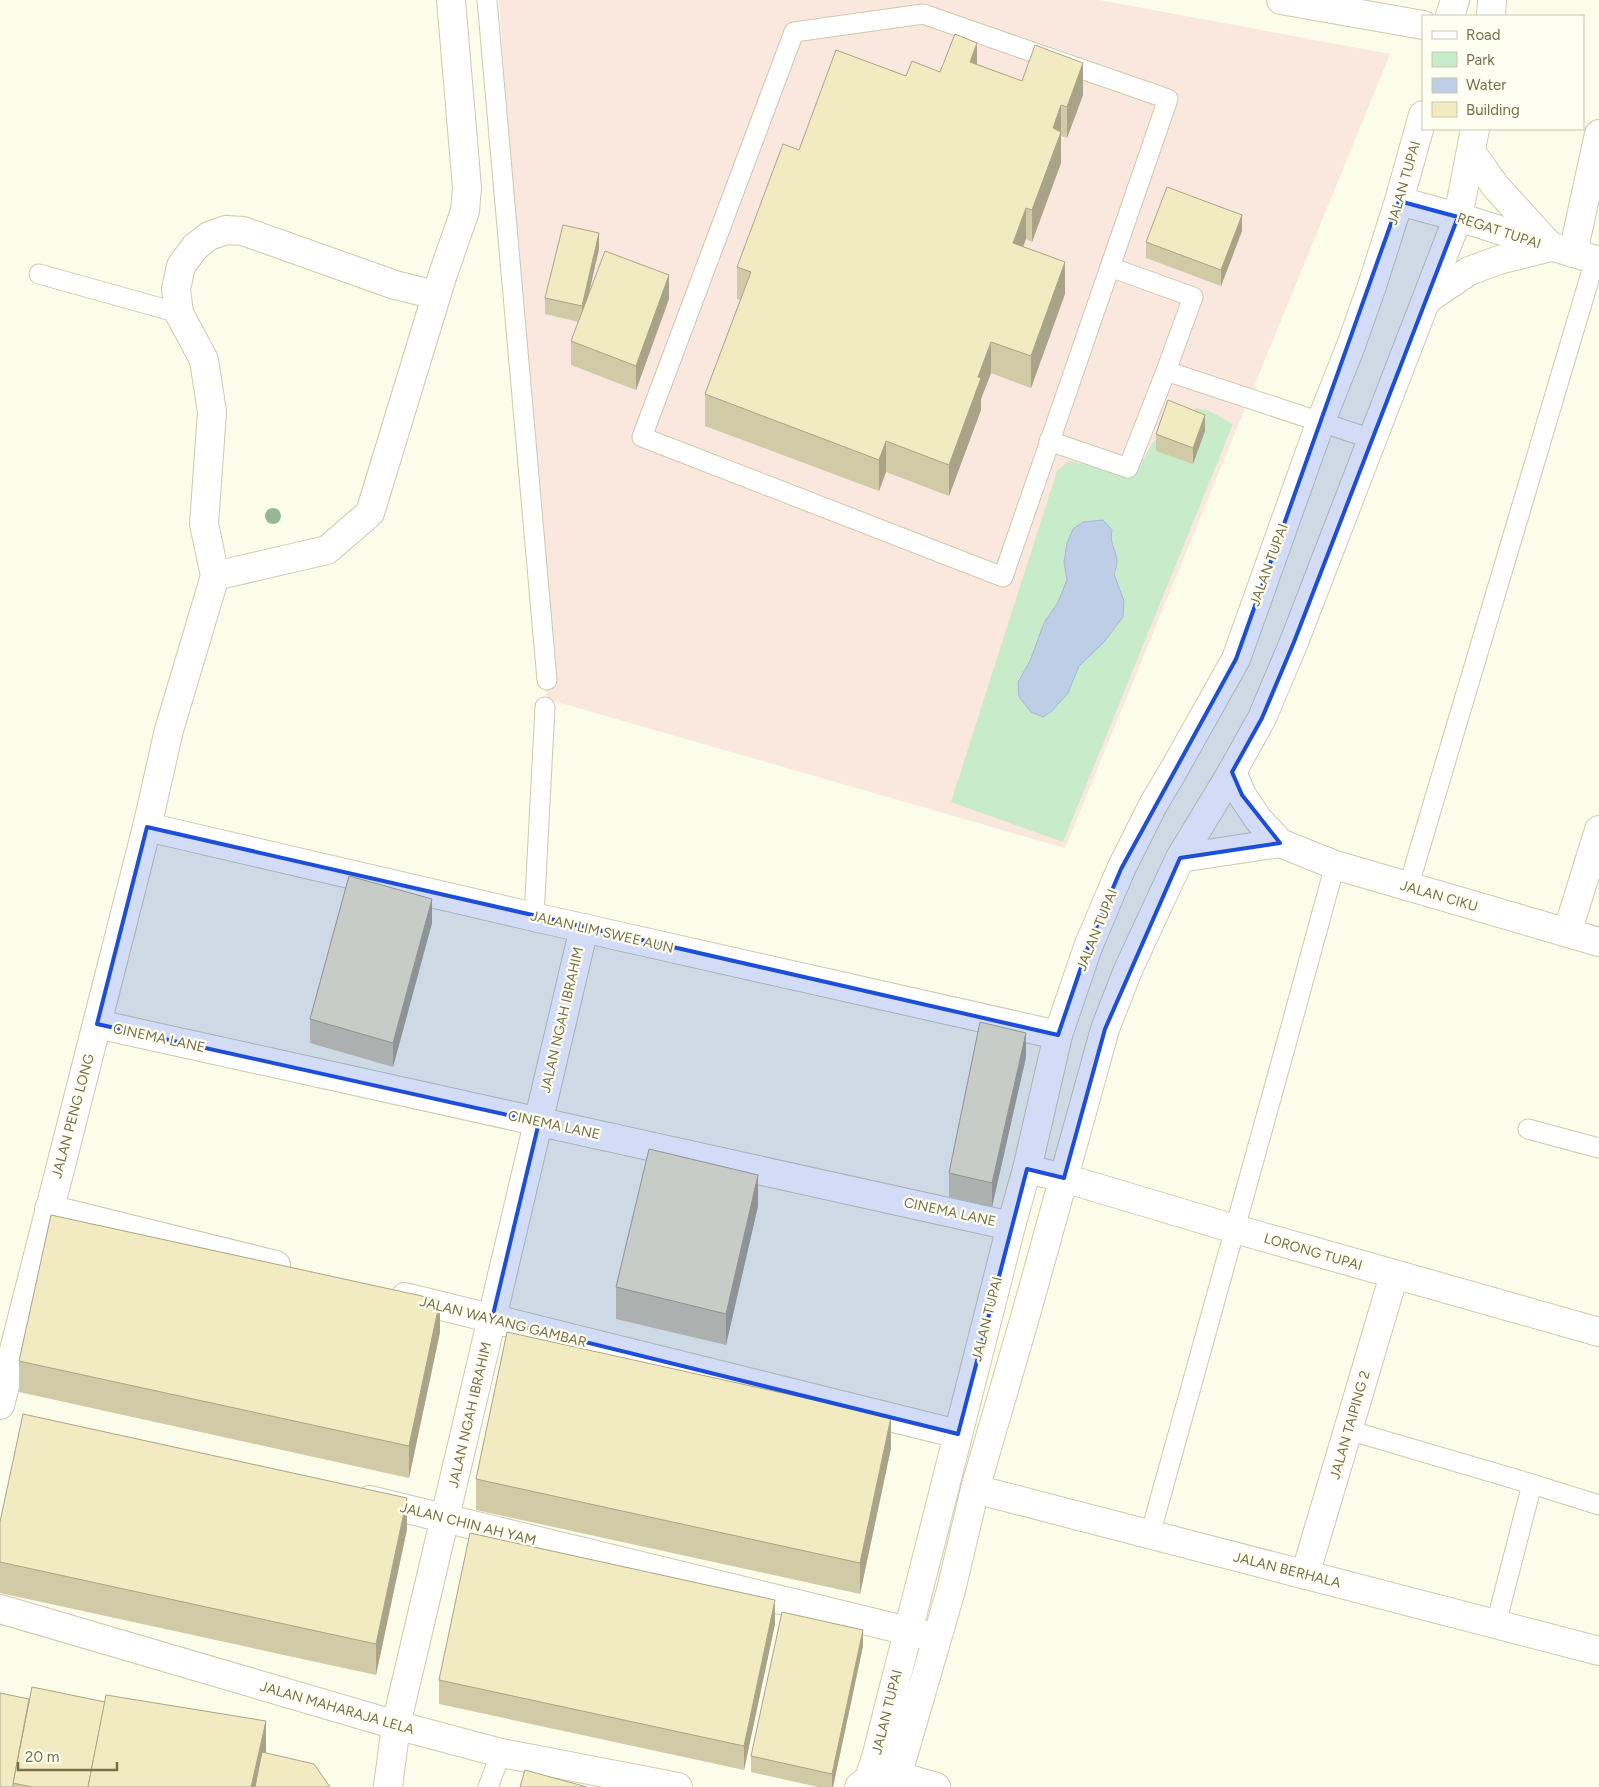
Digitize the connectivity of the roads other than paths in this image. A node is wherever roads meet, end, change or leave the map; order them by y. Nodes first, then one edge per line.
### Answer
1 (451, 0) edge
2 (487, 0) edge
3 (1281, 0) edge
4 (1455, 0) edge
5 (1492, 0) edge
6 (1450, 15) edge
7 (1491, 15) edge
8 (1422, 25) edge
9 (1422, 120) edge
10 (1599, 134) edge
11 (1473, 140) edge
12 (1399, 202) junction
13 (1458, 217) junction
14 (1579, 255) edge
15 (1110, 267) junction
16 (39, 274) dead end
17 (436, 295) junction
18 (1428, 298) junction
19 (178, 313) junction
20 (1166, 371) junction
21 (1321, 421) junction
22 (1372, 439) junction
23 (1049, 441) junction
24 (215, 576) junction
25 (547, 680) dead end
26 (545, 706) dead end
27 (1232, 772) junction
28 (147, 827) junction
29 (1599, 830) edge
30 (1280, 843) junction
31 (1180, 858) junction
32 (1335, 865) junction
33 (1408, 888) junction
34 (534, 917) junction
35 (584, 928) junction
36 (1567, 933) junction
37 (1599, 942) edge
38 (97, 1024) junction
39 (1058, 1035) junction
40 (539, 1122) junction
41 (1528, 1129) dead end
42 (1599, 1148) edge
43 (1027, 1169) junction
44 (1064, 1178) junction
45 (49, 1209) junction
46 (1011, 1226) junction
47 (1236, 1230) junction
48 (300, 1271) edge
49 (1394, 1275) junction
50 (376, 1290) edge
51 (492, 1319) junction
52 (1599, 1332) edge
53 (6, 1409) edge
54 (1348, 1430) junction
55 (958, 1434) junction
56 (1532, 1484) junction
57 (975, 1489) junction
58 (348, 1494) edge
59 (1599, 1505) edge
60 (445, 1518) junction
61 (1150, 1535) junction
62 (1305, 1575) junction
63 (0, 1609) edge
64 (1496, 1624) junction
65 (907, 1631) junction
66 (937, 1638) junction
67 (1599, 1651) edge
68 (396, 1726) junction
69 (501, 1753) junction
70 (880, 1782) edge
71 (388, 1787) edge
72 (488, 1787) edge
73 (678, 1787) edge
74 (936, 1787) edge

1 - 17 street
2 - 25 lane
3 - 8 street
4 - 6 street
5 - 7 street
9 - 12 street, JALAN TUPAI
10 - 14 street
11 - 13 street, JALAN TUPAI
11 - 14 street
12 - 13 street, REGAT TUPAI
12 - 21 street, JALAN TUPAI
13 - 14 street, REGAT TUPAI
13 - 18 street, JALAN TUPAI
14 - 18 street
14 - 33 lane
15 - 20 lane
15 - 23 lane
15 - 23 lane
16 - 19 lane
17 - 19 street
17 - 24 street
18 - 22 street, JALAN TUPAI
19 - 24 street
20 - 21 lane
20 - 23 lane
21 - 22 lane
21 - 39 street, JALAN TUPAI
22 - 27 street, JALAN TUPAI
24 - 28 street, JALAN PENG LONG
26 - 34 lane
27 - 30 street
27 - 31 street, JALAN TUPAI
28 - 34 street, JALAN LIM SWEE AUN
28 - 38 street, JALAN PENG LONG
29 - 36 street
30 - 31 street
30 - 32 street, JALAN CIKU
31 - 44 street, JALAN TUPAI
32 - 33 street, JALAN CIKU
32 - 47 lane
33 - 36 street, JALAN CIKU
34 - 35 street, JALAN LIM SWEE AUN
35 - 39 street, JALAN LIM SWEE AUN
35 - 40 street, JALAN NGAH IBRAHIM
36 - 37 street, JALAN CIKU
38 - 40 street, CINEMA LANE
38 - 45 street, JALAN PENG LONG
39 - 43 street, JALAN TUPAI
40 - 46 street, CINEMA LANE
40 - 51 street, JALAN NGAH IBRAHIM
41 - 42 lane
43 - 44 street, LORONG TUPAI
43 - 46 street, JALAN TUPAI
44 - 47 street, LORONG TUPAI
44 - 57 street, JALAN TUPAI
45 - 48 street
45 - 53 street, JALAN PENG LONG
46 - 55 street, JALAN TUPAI
47 - 49 street, LORONG TUPAI
47 - 61 lane
49 - 52 street, LORONG TUPAI
49 - 54 street, JALAN TAIPING 2
50 - 51 street, JALAN WAYANG GAMBAR
51 - 55 street, JALAN WAYANG GAMBAR
51 - 60 street, JALAN NGAH IBRAHIM
54 - 56 lane
54 - 62 street, JALAN TAIPING 2
55 - 65 street, JALAN TUPAI
56 - 59 lane
56 - 64 lane
57 - 61 street, JALAN BERHALA
57 - 66 street, JALAN TUPAI
58 - 60 street, JALAN CHIN AH YAM
60 - 65 street, JALAN CHIN AH YAM
60 - 68 street, JALAN NGAH IBRAHIM
61 - 62 street, JALAN BERHALA
62 - 64 street, JALAN BERHALA
63 - 68 street, JALAN MAHARAJA LELA
64 - 67 street, JALAN BERHALA
65 - 66 street, JALAN CHIN AH YAM
65 - 70 street, JALAN TUPAI
66 - 70 street, JALAN TUPAI
68 - 69 street, JALAN MAHARAJA LELA
68 - 71 street, JALAN NGAH IBRAHIM
69 - 72 lane
69 - 73 street, JALAN MAHARAJA LELA
70 - 74 street

